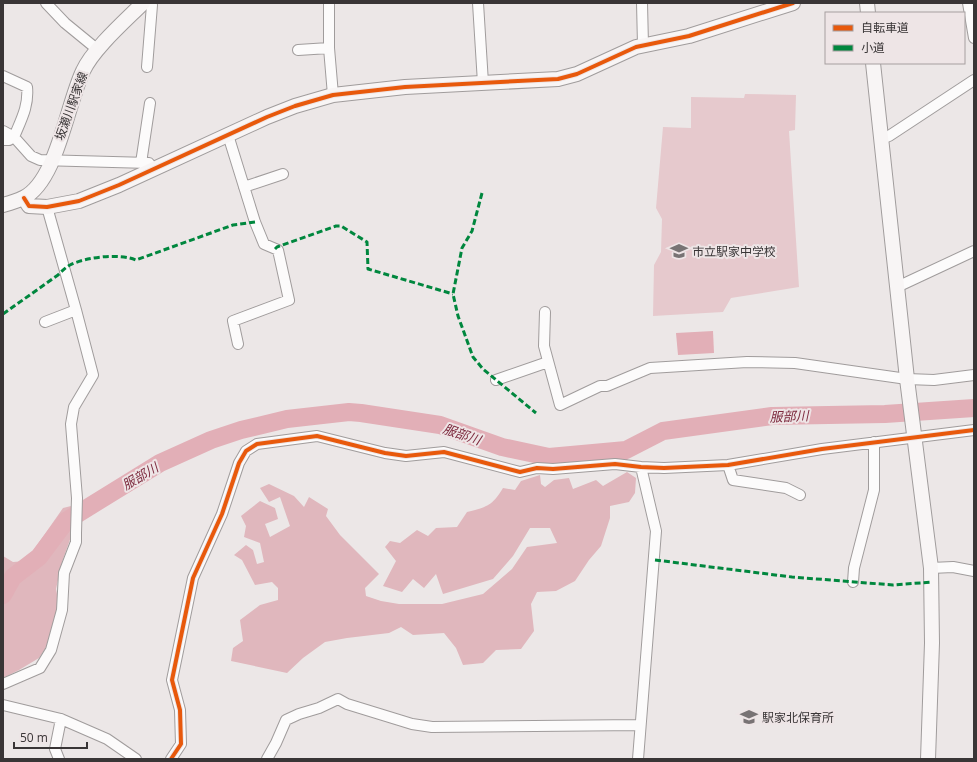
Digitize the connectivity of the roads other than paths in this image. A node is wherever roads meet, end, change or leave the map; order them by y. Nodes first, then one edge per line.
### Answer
1 (46, 3) edge
2 (143, 3) edge
3 (150, 3) edge
4 (329, 3) edge
5 (478, 3) edge
6 (642, 3) edge
7 (793, 3) edge
8 (968, 3) edge
9 (974, 38) edge
10 (643, 45) junction
11 (329, 48) junction
12 (98, 50) junction
13 (298, 50) dead end
14 (873, 64) edge
15 (147, 67) dead end
16 (3, 76) edge
17 (974, 80) edge
18 (482, 83) junction
19 (333, 95) junction
20 (150, 103) dead end
21 (3, 131) edge
22 (228, 135) junction
23 (14, 138) junction
24 (881, 139) junction
25 (3, 140) edge
26 (53, 160) junction
27 (147, 166) junction
28 (283, 174) dead end
29 (244, 187) junction
30 (24, 198) junction
31 (3, 205) edge
32 (47, 207) junction
33 (974, 251) edge
34 (897, 287) junction
35 (76, 310) junction
36 (545, 312) dead end
37 (45, 322) dead end
38 (238, 344) dead end
39 (548, 362) junction
40 (974, 375) edge
41 (907, 379) junction
42 (496, 380) dead end
43 (913, 430) junction
44 (974, 430) edge
45 (874, 442) junction
46 (728, 465) junction
47 (641, 467) junction
48 (800, 495) dead end
49 (931, 568) junction
50 (974, 571) edge
51 (853, 582) dead end
52 (3, 684) edge
53 (3, 705) edge
54 (61, 719) junction
55 (640, 724) junction
56 (60, 759) edge
57 (136, 759) edge
58 (171, 759) edge
59 (267, 759) edge
60 (638, 759) edge
61 (928, 759) edge

1 - 12 street
2 - 12 street, 坂瀬川駅家線
3 - 15 street
4 - 11 street
5 - 18 street
6 - 10 street
7 - 10 street
8 - 9 street
10 - 18 street
11 - 13 street
11 - 19 street
12 - 26 street, 坂瀬川駅家線
14 - 24 street
16 - 23 street
17 - 24 street
18 - 19 street
19 - 22 street
20 - 27 street
21 - 23 street
22 - 27 street
22 - 29 street
23 - 25 street
23 - 26 street
24 - 34 street
26 - 27 street
26 - 30 street, 坂瀬川駅家線
27 - 32 street
28 - 29 street
29 - 38 street
30 - 31 street, 坂瀬川駅家線
30 - 32 street
32 - 35 street
33 - 34 street
34 - 41 street
35 - 37 street
35 - 52 street
36 - 39 street
39 - 41 street
39 - 42 street
40 - 41 street
41 - 43 street
43 - 44 street
43 - 45 street
43 - 49 street
45 - 46 street
45 - 51 street
46 - 47 street
46 - 48 street
47 - 55 street
47 - 58 street
49 - 50 street
49 - 61 street
53 - 54 street
54 - 56 street
54 - 57 street
55 - 59 street
55 - 60 street

